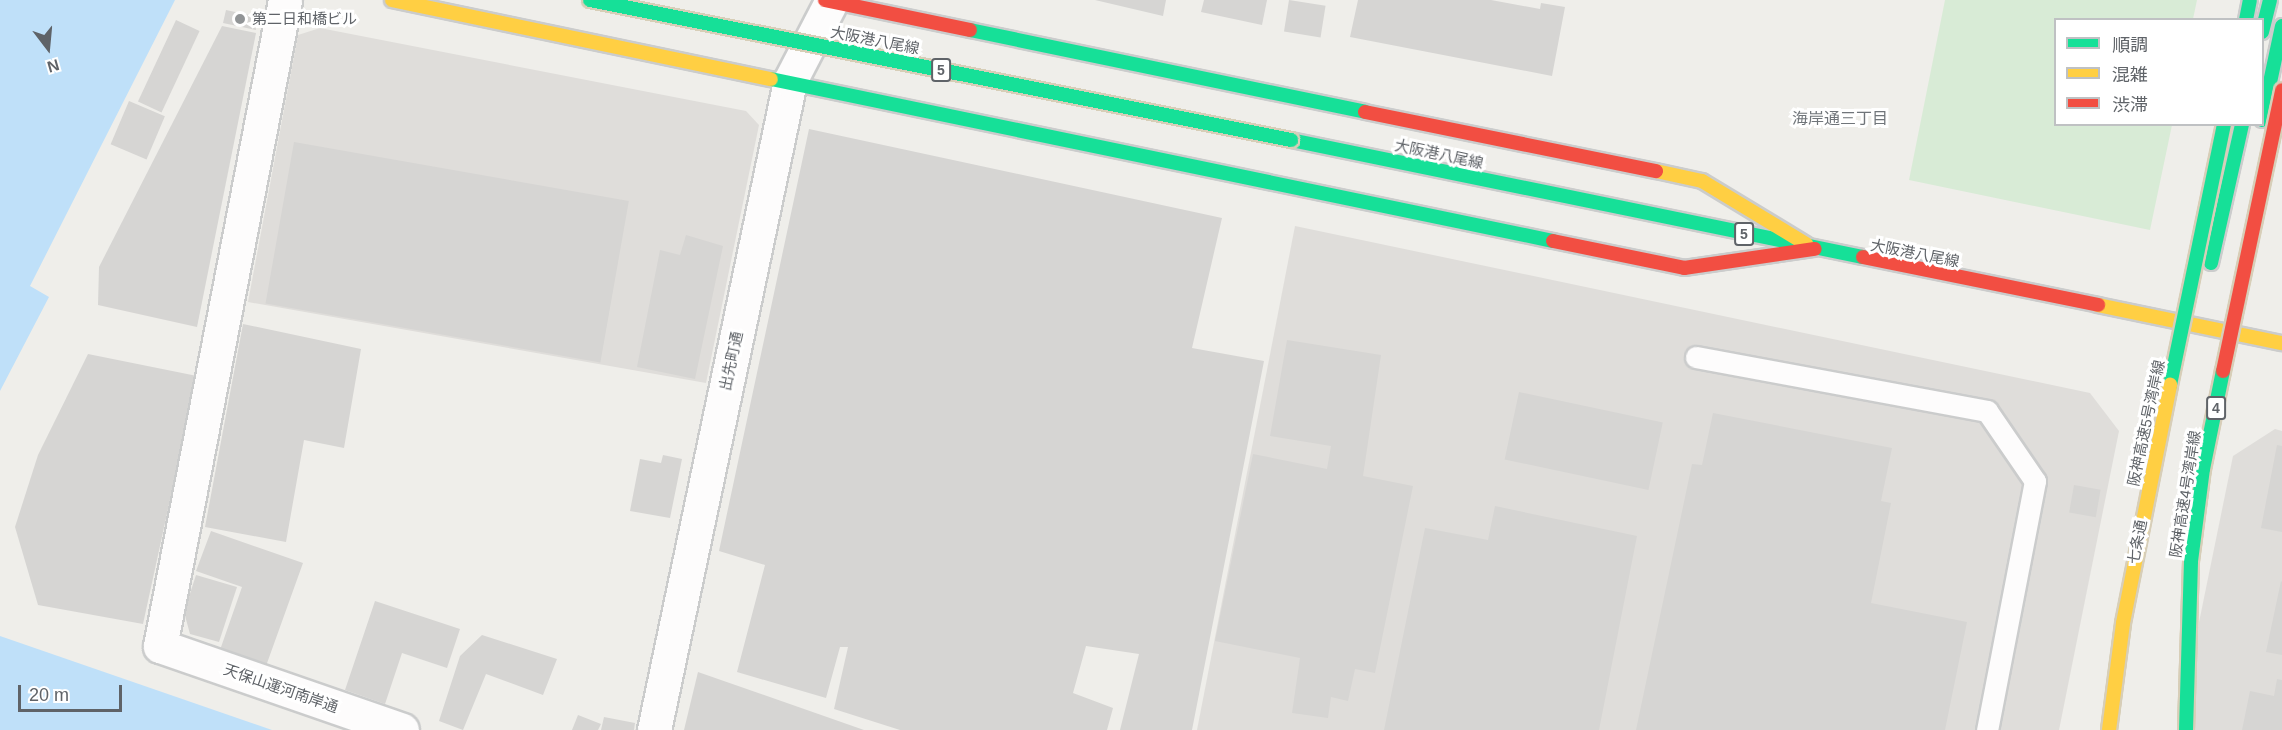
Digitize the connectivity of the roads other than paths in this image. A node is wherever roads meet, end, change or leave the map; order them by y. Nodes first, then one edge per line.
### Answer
1 (285, 0) edge
2 (392, 0) edge
3 (590, 0) edge
4 (830, 0) edge
5 (2241, 0) edge
6 (2250, 0) edge
7 (2270, 0) edge
8 (2237, 18) edge
9 (2246, 18) edge
10 (2264, 24) edge
11 (2282, 26) edge
12 (790, 81) junction
13 (2282, 90) edge
14 (2264, 111) edge
15 (2216, 126) edge
16 (2224, 126) edge
17 (2242, 126) edge
18 (2262, 126) edge
19 (1815, 249) junction
20 (2207, 282) dead end
21 (2282, 343) edge
22 (1696, 357) dead end
23 (2174, 442) dead end
24 (2174, 605) dead end
25 (2172, 685) dead end
26 (402, 730) edge
27 (654, 730) edge
28 (1987, 730) edge
29 (2112, 730) edge
30 (2172, 730) edge
31 (2186, 730) edge

1 - 26 street, 天保山運河南岸通
2 - 12 main road
3 - 19 main road, 大阪港八尾線 / 5, bridge
4 - 12 street, 出先町通
4 - 19 main road
5 - 8 main road
6 - 9 main road
7 - 10 main road
11 - 14 main road
12 - 19 main road
12 - 27 street, 出先町通
13 - 31 main road, 阪神高速4号湾岸線 / 4, bridge
15 - 29 main road, bridge
16 - 29 main road, 阪神高速5号湾岸線, bridge
17 - 20 main road
18 - 24 main road
19 - 21 main road, 大阪港八尾線 / 5
22 - 28 lane
23 - 29 main road, 七条通
25 - 30 main road

